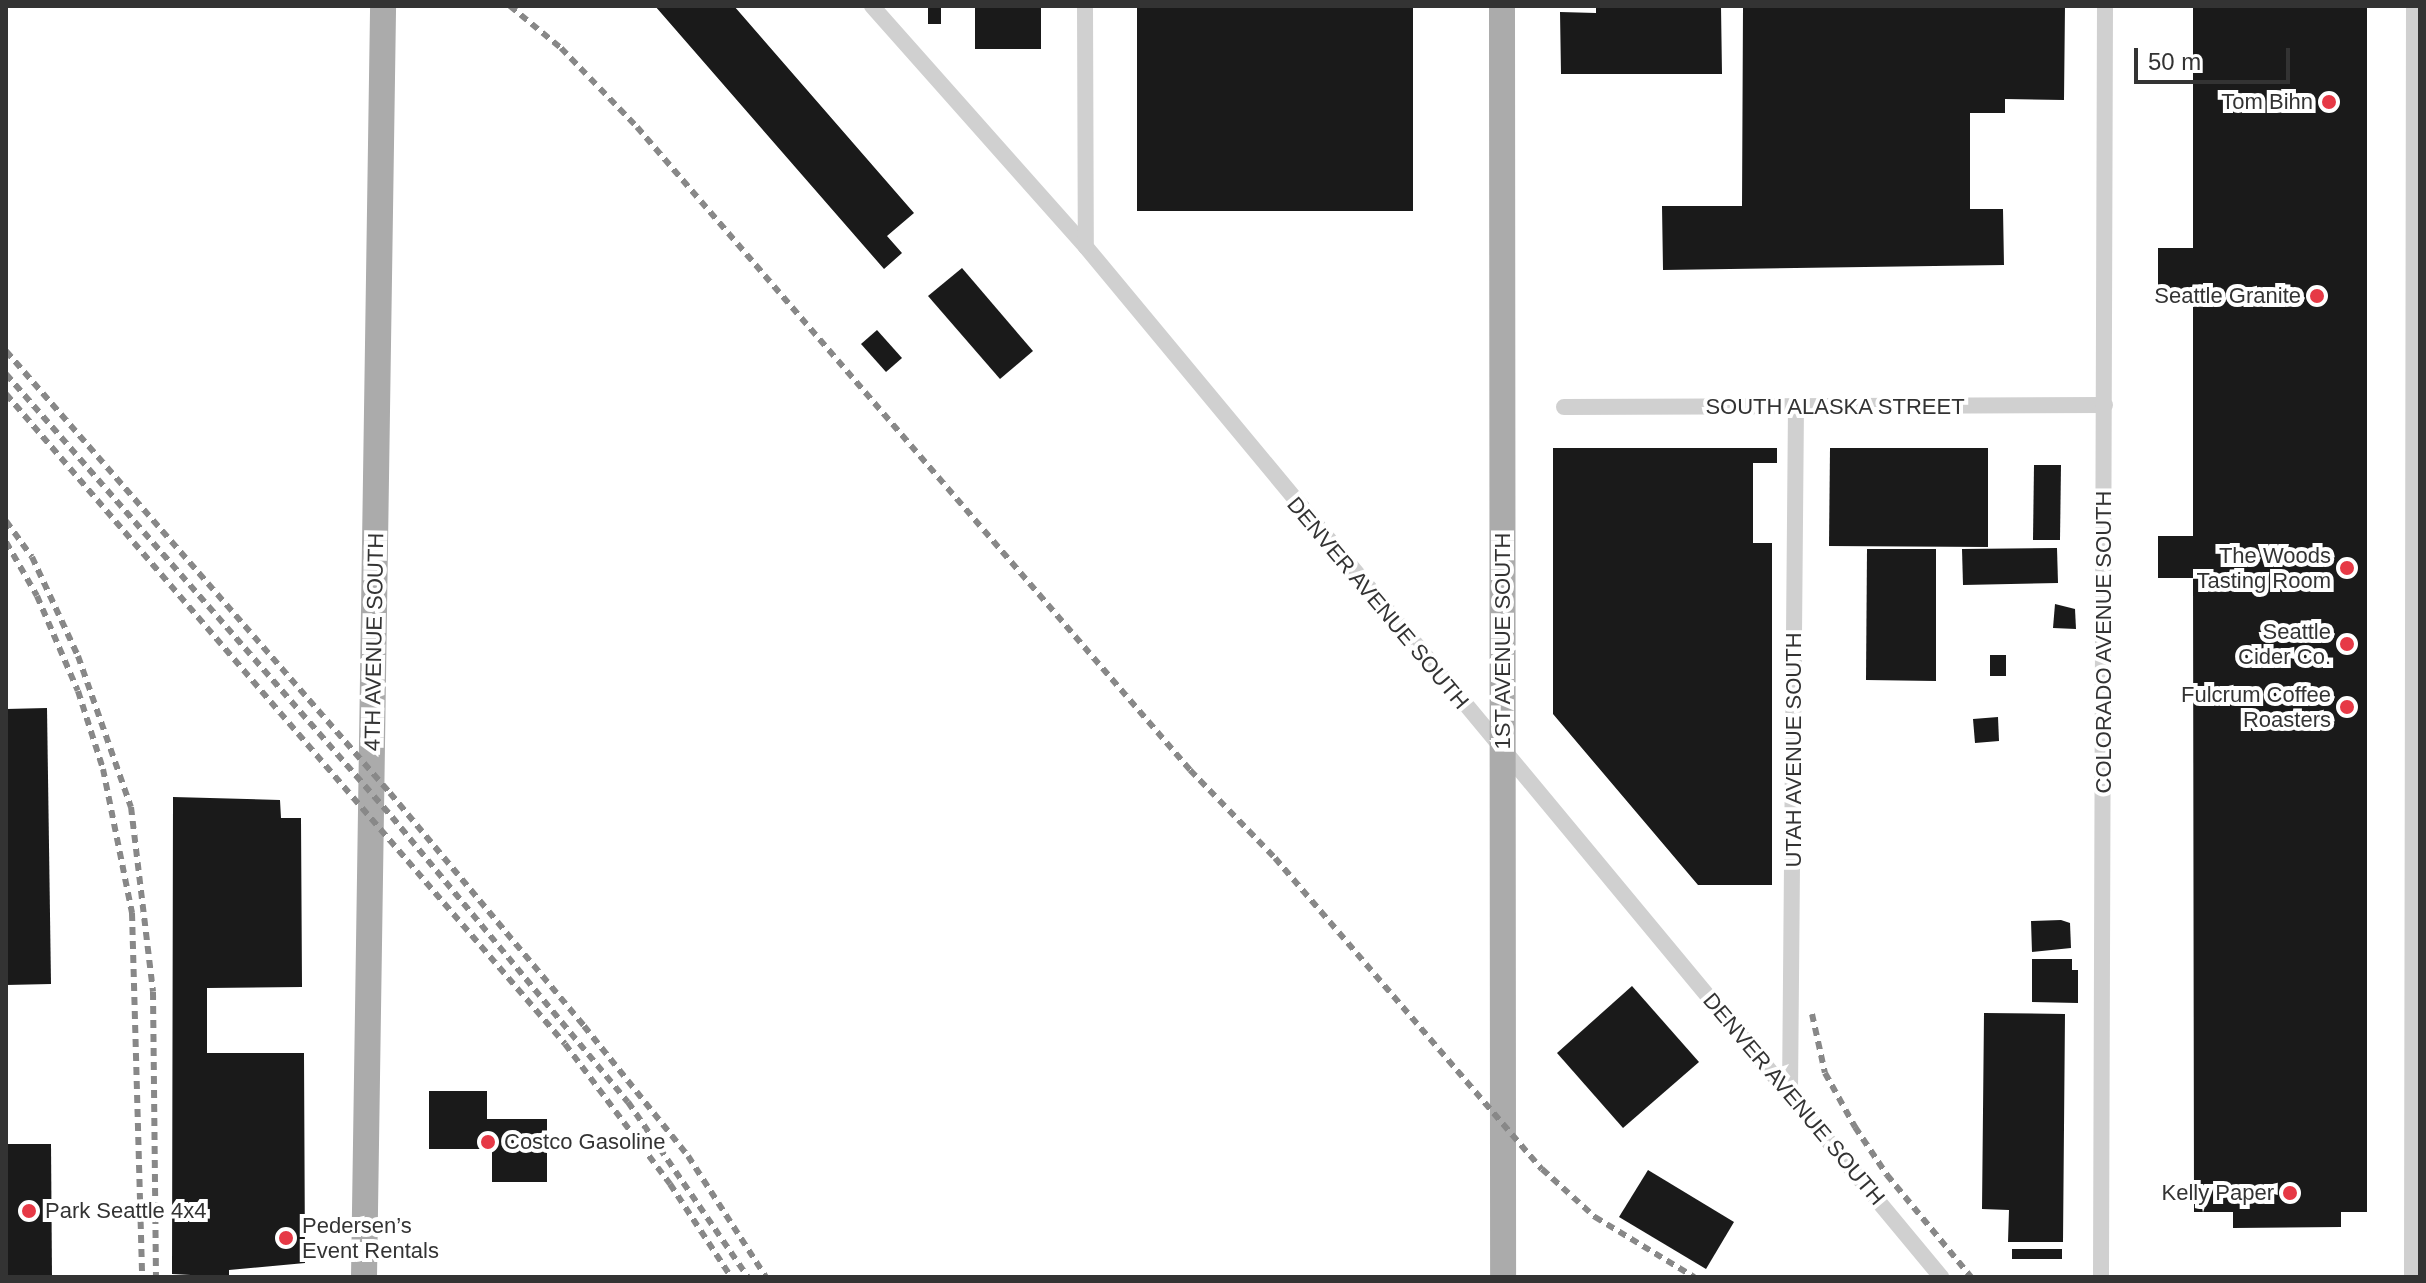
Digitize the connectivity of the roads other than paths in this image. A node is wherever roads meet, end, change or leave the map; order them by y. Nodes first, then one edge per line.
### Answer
1 (383, 6) edge
2 (872, 6) edge
3 (1085, 6) edge
4 (1502, 6) edge
5 (2105, 6) edge
6 (2414, 6) edge
7 (1086, 247) junction
8 (2105, 405) junction
9 (1564, 407) dead end
10 (1796, 407) junction
11 (2417, 409) edge
12 (1790, 1093) junction
13 (364, 1277) edge
14 (1503, 1277) edge
15 (1941, 1277) edge
16 (2101, 1277) edge
17 (2412, 1277) edge

1 - 13 main road, 4TH AVENUE SOUTH
2 - 7 street, DENVER AVENUE SOUTH
3 - 7 street
4 - 14 main road, 1ST AVENUE SOUTH
5 - 8 street, COLORADO AVENUE SOUTH
6 - 11 street
7 - 12 street, DENVER AVENUE SOUTH
8 - 10 street, SOUTH ALASKA STREET
8 - 16 street, COLORADO AVENUE SOUTH
9 - 10 street, SOUTH ALASKA STREET
10 - 12 street, UTAH AVENUE SOUTH
11 - 17 street
12 - 15 street, DENVER AVENUE SOUTH

